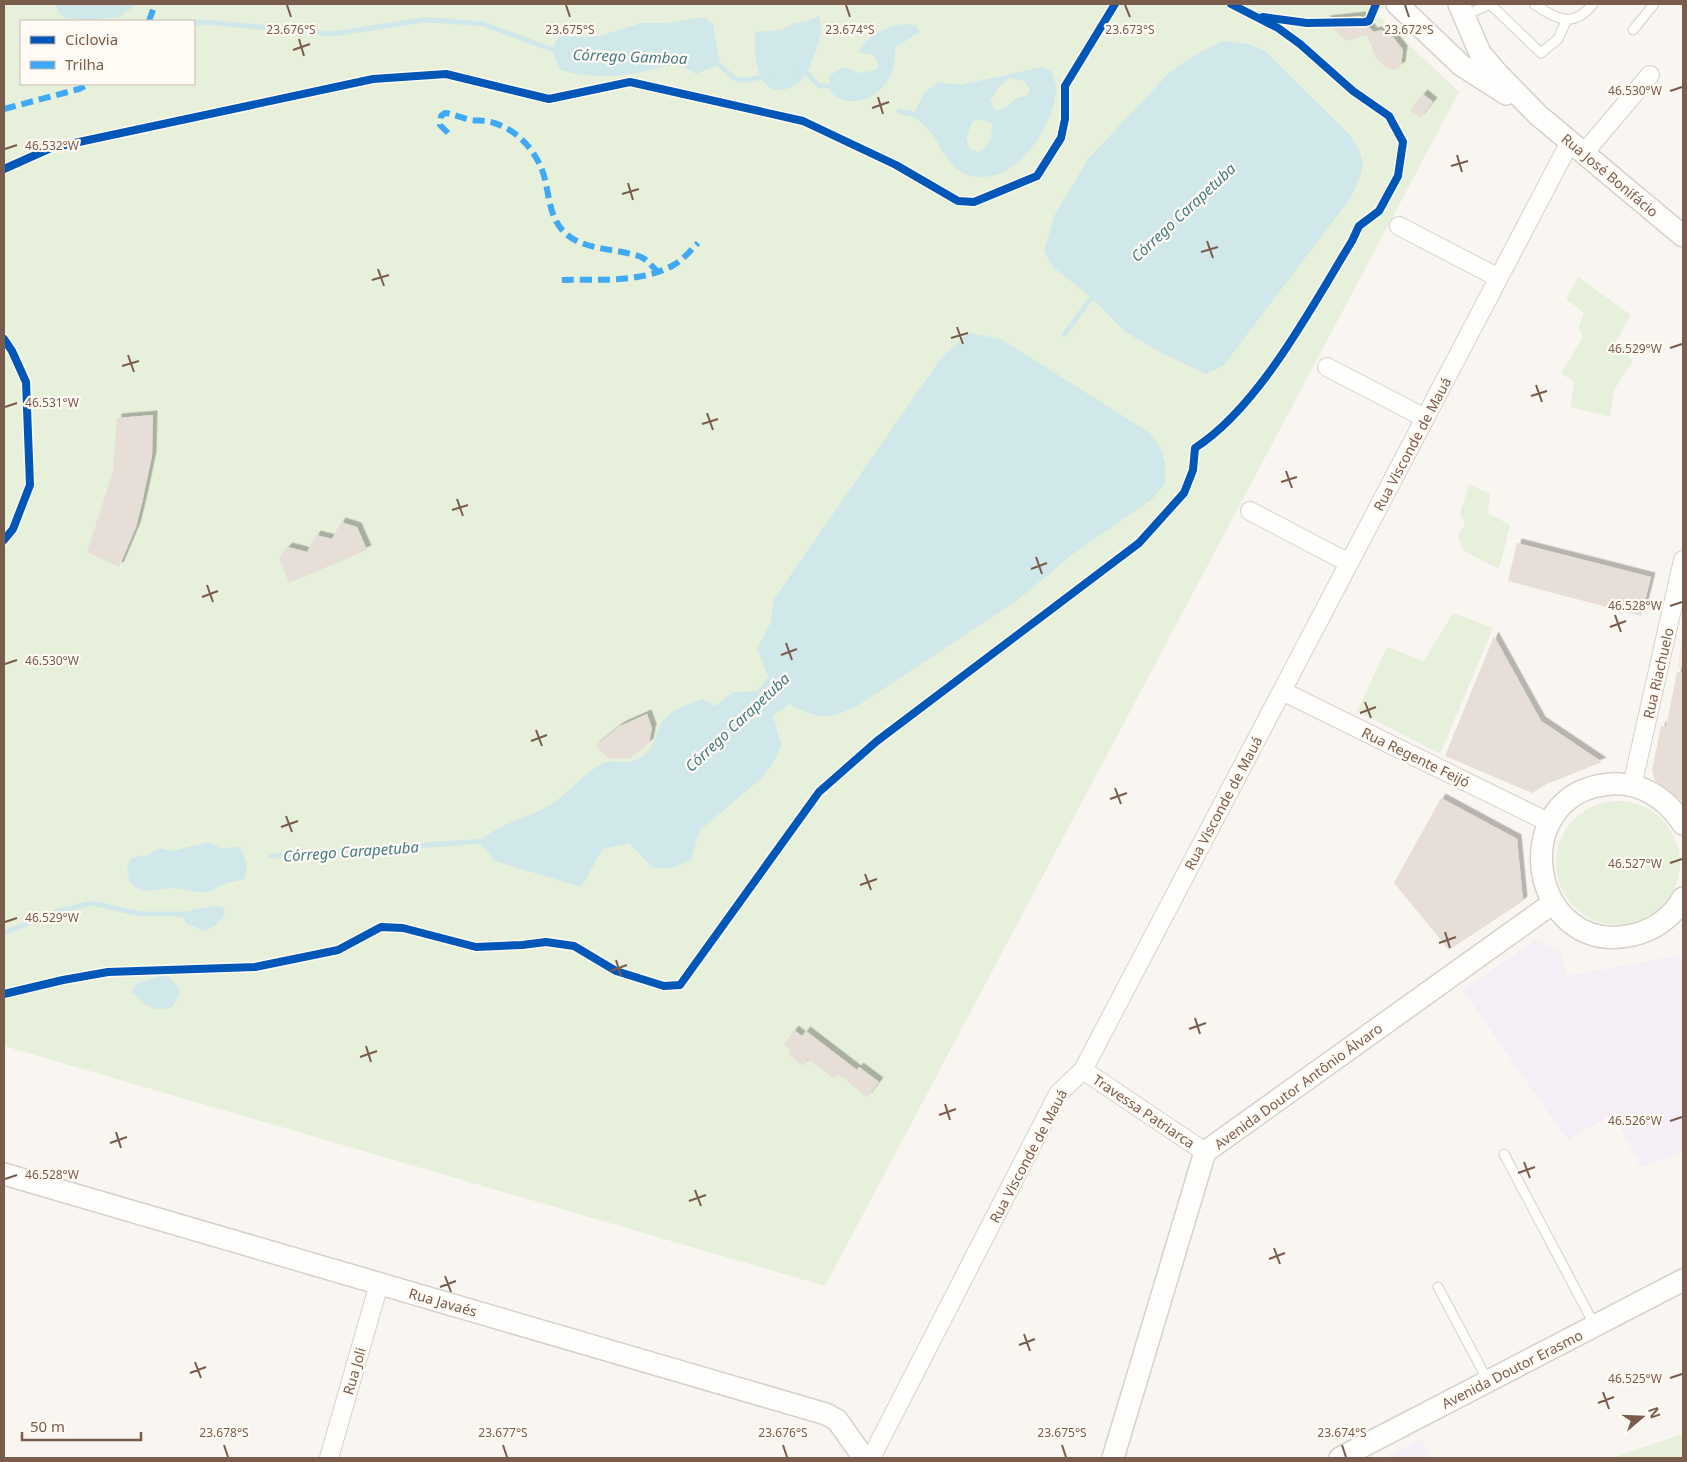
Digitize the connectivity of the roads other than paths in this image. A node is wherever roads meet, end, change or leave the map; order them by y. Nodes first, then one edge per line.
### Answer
1 (1397, 4) edge
2 (1490, 4) edge
3 (1534, 4) edge
4 (1593, 4) edge
5 (1654, 4) edge
6 (1461, 10) edge
7 (1566, 20) junction
8 (1633, 30) dead end
9 (1650, 74) dead end
10 (1538, 115) junction
11 (1577, 148) junction
12 (1399, 226) dead end
13 (1683, 236) edge
14 (1499, 278) junction
15 (1327, 367) dead end
16 (1425, 418) junction
17 (1250, 512) dead end
18 (1683, 560) edge
19 (1349, 563) junction
20 (1282, 691) junction
21 (1632, 786) junction
22 (1550, 823) junction
23 (1683, 824) edge
24 (1683, 898) edge
25 (1553, 903) junction
26 (1083, 1070) junction
27 (1205, 1152) junction
28 (1504, 1154) dead end
29 (4, 1174) edge
30 (1683, 1280) edge
31 (379, 1284) junction
32 (1438, 1287) dead end
33 (1595, 1326) junction
34 (1488, 1381) junction
35 (329, 1458) edge
36 (864, 1458) edge
37 (871, 1458) edge
38 (1113, 1458) edge
39 (1340, 1458) edge

1 - 10 street, Rua José Bonifácio
2 - 6 lane
2 - 7 lane
3 - 7 lane
4 - 7 lane
5 - 8 lane
6 - 10 street, Rua José Bonifácio
9 - 11 street, Rua Visconde de Mauá
10 - 11 street, Rua José Bonifácio
11 - 13 street, Rua José Bonifácio
11 - 14 street, Rua Visconde de Mauá
12 - 14 street
14 - 16 street, Rua Visconde de Mauá
15 - 16 street
16 - 19 street, Rua Visconde de Mauá
17 - 19 street
18 - 21 street, Rua Riachuelo
19 - 20 street, Rua Visconde de Mauá
20 - 22 street, Rua Regente Feijó
20 - 26 street, Rua Visconde de Mauá
21 - 22 street
21 - 23 street
22 - 25 street
24 - 25 street
25 - 27 street, Avenida Doutor Antônio Álvaro
26 - 27 street, Travessa Patriarca
26 - 37 street, Rua Visconde de Mauá
27 - 38 street, Avenida Doutor Antônio Álvaro
28 - 33 lane
29 - 31 street, Rua Javaés
30 - 33 street, Avenida Doutor Erasmo
31 - 35 street, Rua Joli
31 - 36 street, Rua Javaés
32 - 34 lane
33 - 34 street, Avenida Doutor Erasmo
34 - 39 street, Avenida Doutor Erasmo

